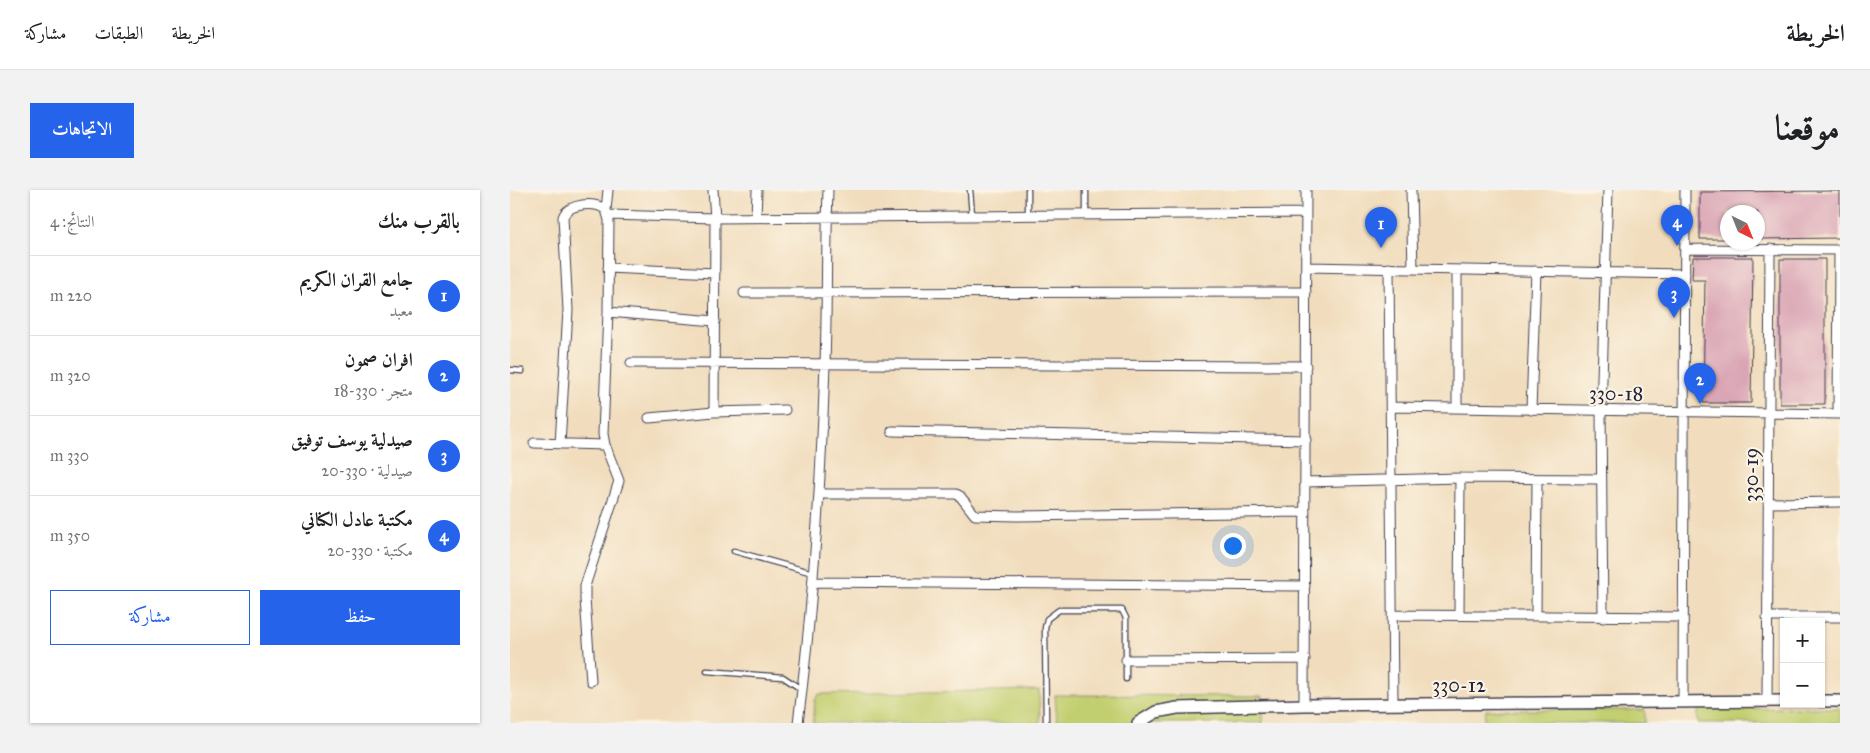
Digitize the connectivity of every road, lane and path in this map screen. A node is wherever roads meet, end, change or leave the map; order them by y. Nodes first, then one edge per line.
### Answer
1 (608, 190) edge
2 (713, 190) edge
3 (758, 190) edge
4 (828, 190) edge
5 (970, 190) edge
6 (1028, 190) edge
7 (1086, 190) edge
8 (1306, 190) edge
9 (1411, 190) edge
10 (1608, 190) edge
11 (1685, 190) edge
12 (607, 213) junction
13 (1306, 214) junction
14 (1028, 215) junction
15 (1086, 215) junction
16 (827, 216) junction
17 (972, 216) junction
18 (756, 217) junction
19 (715, 218) junction
20 (1685, 249) junction
21 (1770, 250) junction
22 (1839, 250) edge
23 (1306, 267) junction
24 (608, 268) junction
25 (1389, 268) junction
26 (1413, 269) junction
27 (1457, 270) junction
28 (1536, 271) junction
29 (1605, 272) junction
30 (715, 273) junction
31 (1685, 274) junction
32 (1306, 292) junction
33 (744, 293) dead end
34 (826, 293) junction
35 (608, 312) junction
36 (714, 321) junction
37 (631, 363) dead end
38 (714, 364) junction
39 (825, 364) junction
40 (1306, 366) junction
41 (510, 370) edge
42 (522, 371) dead end
43 (1391, 408) junction
44 (1457, 408) junction
45 (785, 410) dead end
46 (1531, 410) junction
47 (1601, 411) junction
48 (714, 412) junction
49 (1684, 412) junction
50 (1769, 413) junction
51 (1839, 414) edge
52 (649, 418) dead end
53 (892, 431) dead end
54 (1306, 440) junction
55 (534, 442) dead end
56 (560, 444) junction
57 (605, 445) junction
58 (1460, 478) junction
59 (1537, 479) junction
60 (1601, 479) junction
61 (1390, 480) junction
62 (1305, 482) junction
63 (819, 494) junction
64 (1840, 502) edge
65 (1768, 503) junction
66 (1305, 512) junction
67 (734, 551) dead end
68 (813, 577) junction
69 (1305, 586) junction
70 (1392, 614) junction
71 (1459, 615) junction
72 (1536, 616) junction
73 (1767, 617) junction
74 (1840, 617) edge
75 (1603, 618) junction
76 (1683, 618) junction
77 (1305, 659) junction
78 (1126, 660) junction
79 (707, 671) dead end
80 (1126, 679) dead end
81 (591, 680) dead end
82 (802, 690) junction
83 (1767, 701) junction
84 (1780, 701) edge
85 (1825, 701) edge
86 (1840, 701) edge
87 (1683, 702) junction
88 (1392, 704) junction
89 (1304, 705) junction
90 (798, 723) edge
91 (1046, 723) edge
92 (1138, 723) edge

1 - 12 street
2 - 19 street
3 - 18 street
4 - 16 street
5 - 17 lane
6 - 14 lane
7 - 15 lane
8 - 13 street
9 - 26 street
10 - 29 street
11 - 20 street
12 - 19 street
12 - 24 street
12 - 56 street
13 - 15 street
13 - 23 street
14 - 15 street
14 - 17 street
16 - 17 street
16 - 18 street
16 - 34 street
18 - 19 street
19 - 30 street
20 - 21 street
20 - 31 street
21 - 22 street
21 - 50 street, 330-19
22 - 51 street
23 - 25 street
23 - 32 street
24 - 30 street
24 - 35 street
25 - 26 street
25 - 43 street
26 - 27 street
27 - 28 street
27 - 44 street
28 - 29 street
28 - 46 street
29 - 31 street
29 - 47 street
30 - 36 street
31 - 49 street
32 - 34 street
32 - 40 street
33 - 34 street
34 - 39 street
35 - 36 street
35 - 57 street
36 - 38 street
37 - 38 street
38 - 39 street
38 - 48 street
39 - 40 street
39 - 63 street
40 - 54 street
41 - 42 lane
43 - 44 street, 330-18
43 - 61 street
44 - 46 street, 330-18
45 - 48 street
46 - 47 street, 330-18
47 - 49 street, 330-18
47 - 60 street
48 - 52 street
49 - 50 street, 330-18
49 - 76 street
50 - 51 street, 330-18
50 - 65 street, 330-19
53 - 54 street
54 - 62 street
55 - 56 street
56 - 57 street
57 - 81 street
58 - 59 street
58 - 61 street
58 - 71 street
59 - 60 street
59 - 72 street
60 - 75 street
61 - 62 street
61 - 70 street
62 - 66 street
63 - 66 street
63 - 68 street
64 - 65 street
65 - 73 street, 330-19
66 - 69 street
67 - 68 lane
68 - 69 street
68 - 82 street
69 - 77 street
70 - 71 street
70 - 88 street
71 - 72 street
72 - 75 street
73 - 74 street
73 - 83 street, 330-19
75 - 76 street
76 - 87 street
77 - 78 street
77 - 89 street
78 - 80 lane
78 - 91 lane
79 - 82 lane
82 - 90 street
83 - 84 street, 330-12
83 - 87 street, 330-12
85 - 86 street
87 - 88 street, 330-12
88 - 89 street, 330-12
89 - 92 street, 330-12

